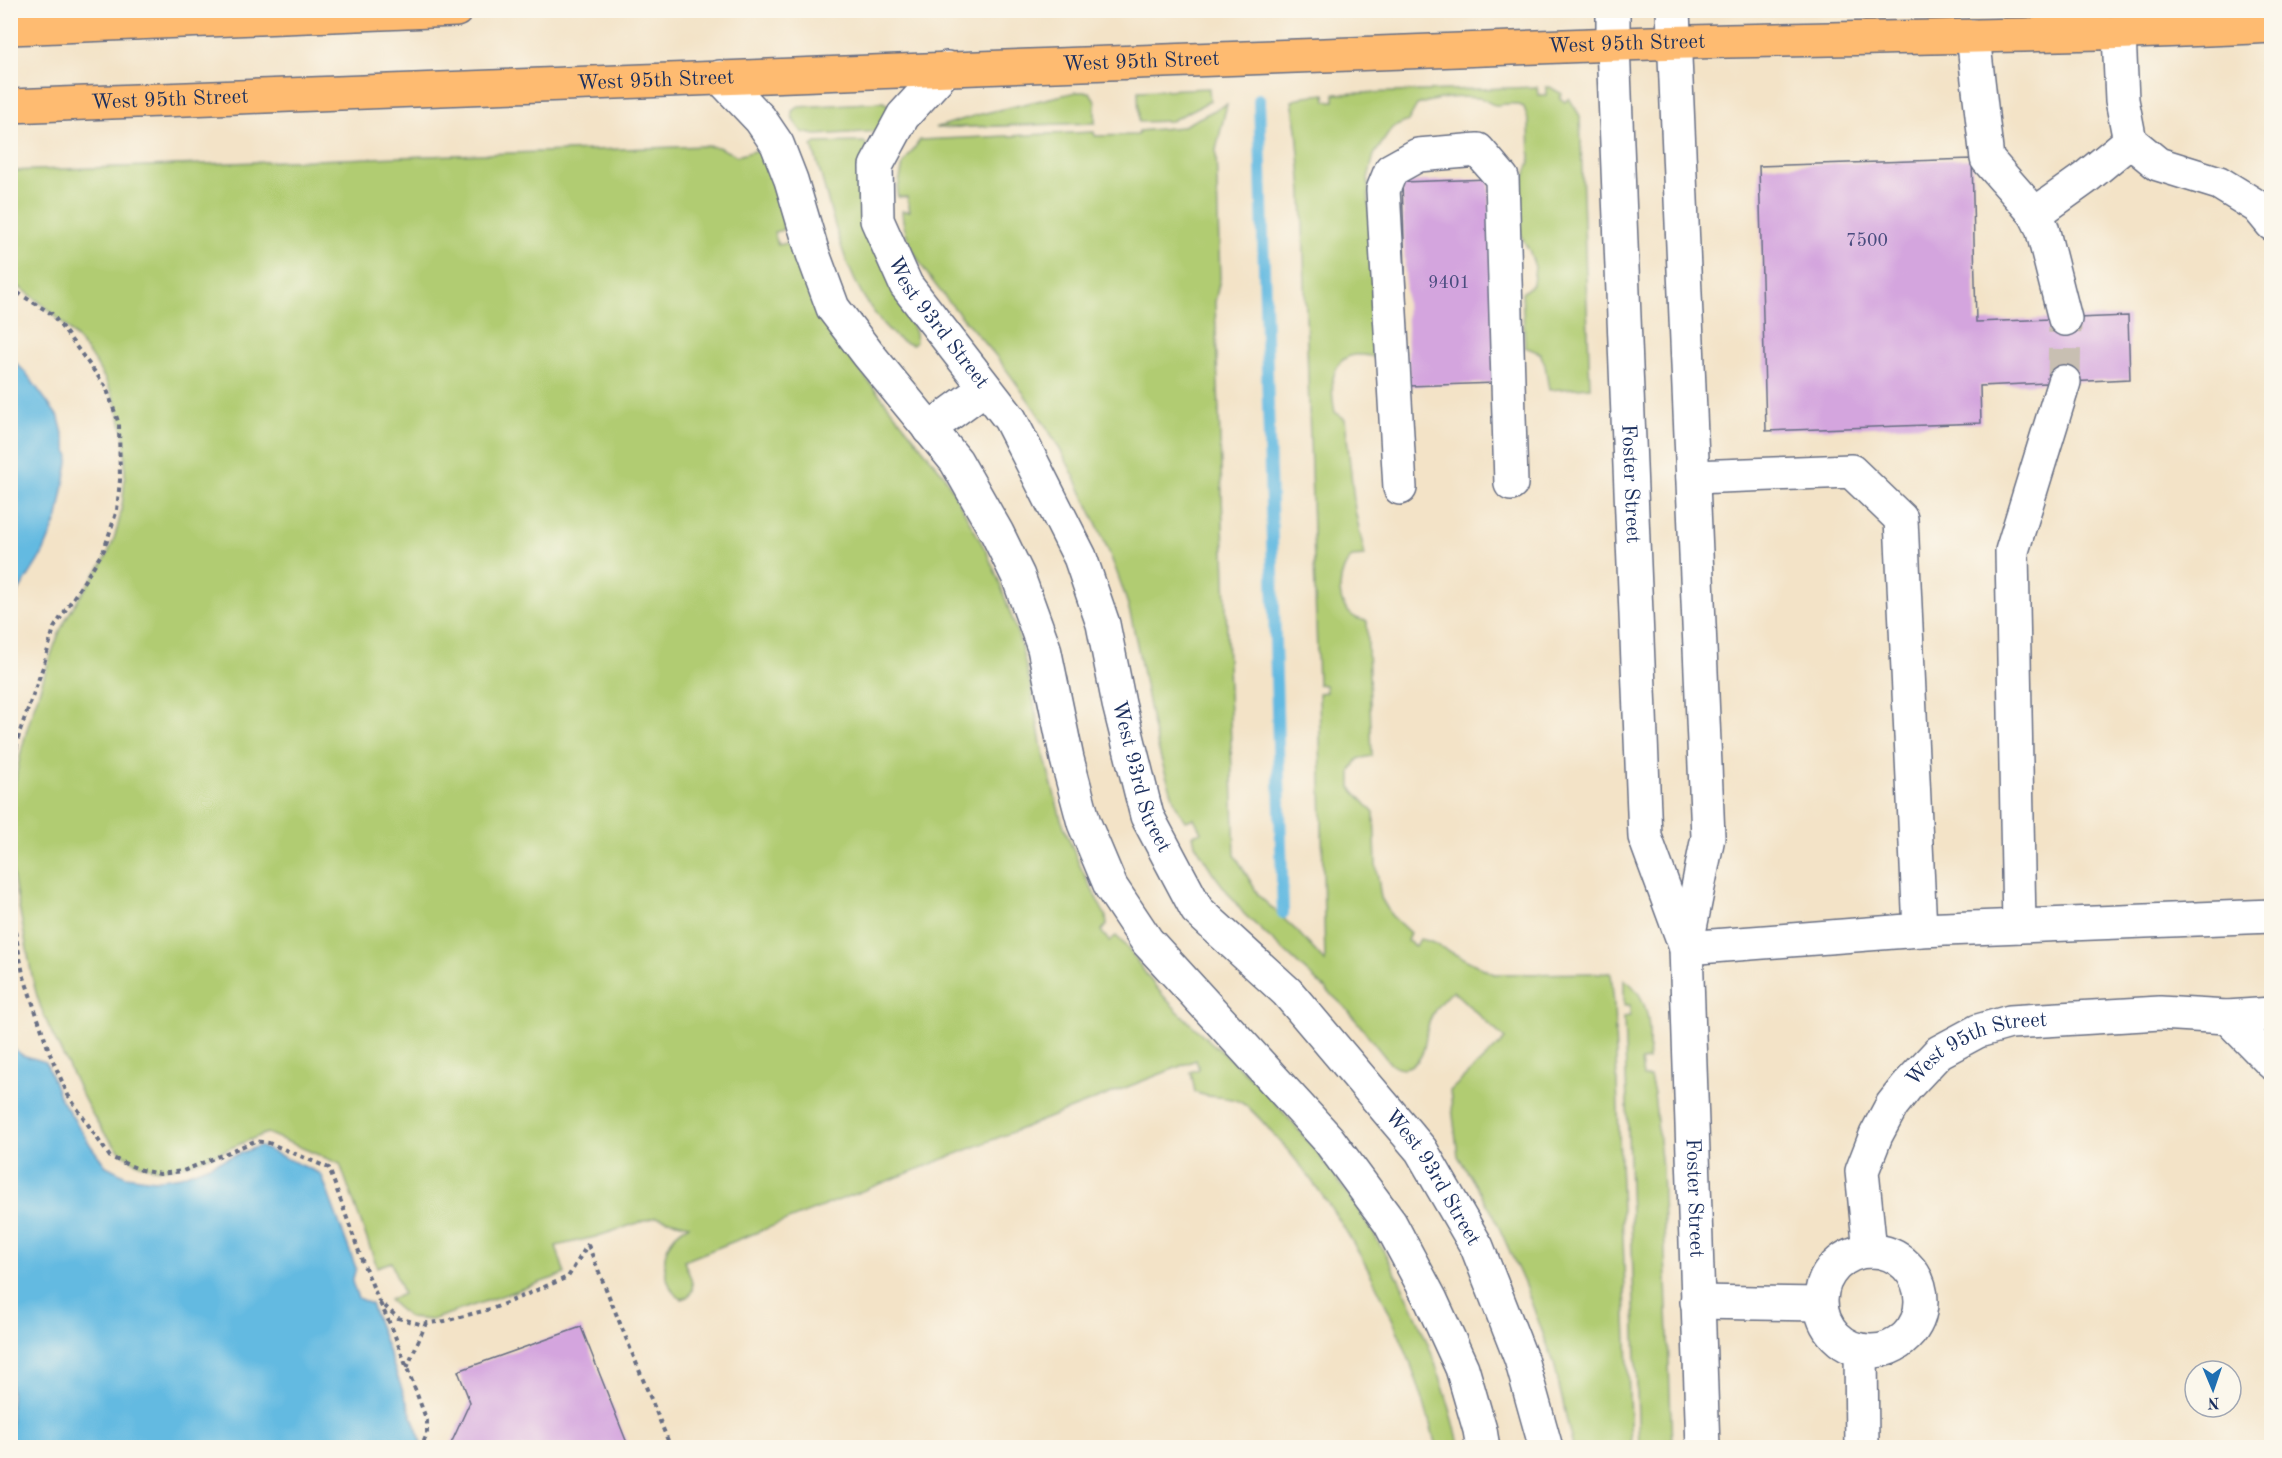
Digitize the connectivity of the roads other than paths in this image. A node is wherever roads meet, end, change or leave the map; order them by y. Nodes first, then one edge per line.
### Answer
1 (456, 10) edge
2 (1613, 10) edge
3 (1673, 10) edge
4 (2126, 22) edge
5 (2271, 26) edge
6 (10, 28) edge
7 (1973, 36) junction
8 (1675, 42) junction
9 (1613, 45) junction
10 (947, 68) junction
11 (720, 77) junction
12 (10, 106) edge
13 (2130, 141) junction
14 (2035, 214) junction
15 (2271, 224) edge
16 (2065, 319) tunnel mouth
17 (2064, 382) tunnel mouth
18 (985, 388) junction
19 (929, 429) junction
20 (1693, 477) junction
21 (1511, 484) dead end
22 (1400, 488) dead end
23 (2271, 916) edge
24 (2019, 926) junction
25 (1920, 930) junction
26 (1686, 948) junction
27 (2271, 1014) edge
28 (2227, 1017) junction
29 (2271, 1063) edge
30 (1869, 1251) junction
31 (1697, 1302) junction
32 (1820, 1304) junction
33 (1861, 1350) junction
34 (1483, 1448) edge
35 (1546, 1448) edge
36 (1703, 1448) edge
37 (1862, 1448) edge

1 - 6 main road
2 - 9 street, Foster Street
3 - 8 street, Foster Street
4 - 5 main road, West 95th Street
4 - 7 main road, West 95th Street
4 - 13 street
7 - 8 main road, West 95th Street
7 - 14 street
8 - 9 main road, West 95th Street
8 - 20 street, Foster Street
9 - 10 main road, West 95th Street
9 - 26 street, Foster Street
10 - 11 main road, West 95th Street
10 - 18 street, West 93rd Street
11 - 12 main road, West 95th Street
11 - 19 street
13 - 14 street
13 - 15 street
14 - 16 street
17 - 24 street
18 - 19 street
18 - 35 street, West 93rd Street
19 - 34 street
20 - 25 street
20 - 26 street, Foster Street
21 - 22 street
23 - 24 street
24 - 25 street
25 - 26 street
26 - 31 street, Foster Street
27 - 28 street, West 95th Street
28 - 29 street
28 - 30 street, West 95th Street
30 - 32 street
30 - 33 street
31 - 32 street
31 - 36 street, Foster Street
32 - 33 street
33 - 37 street

